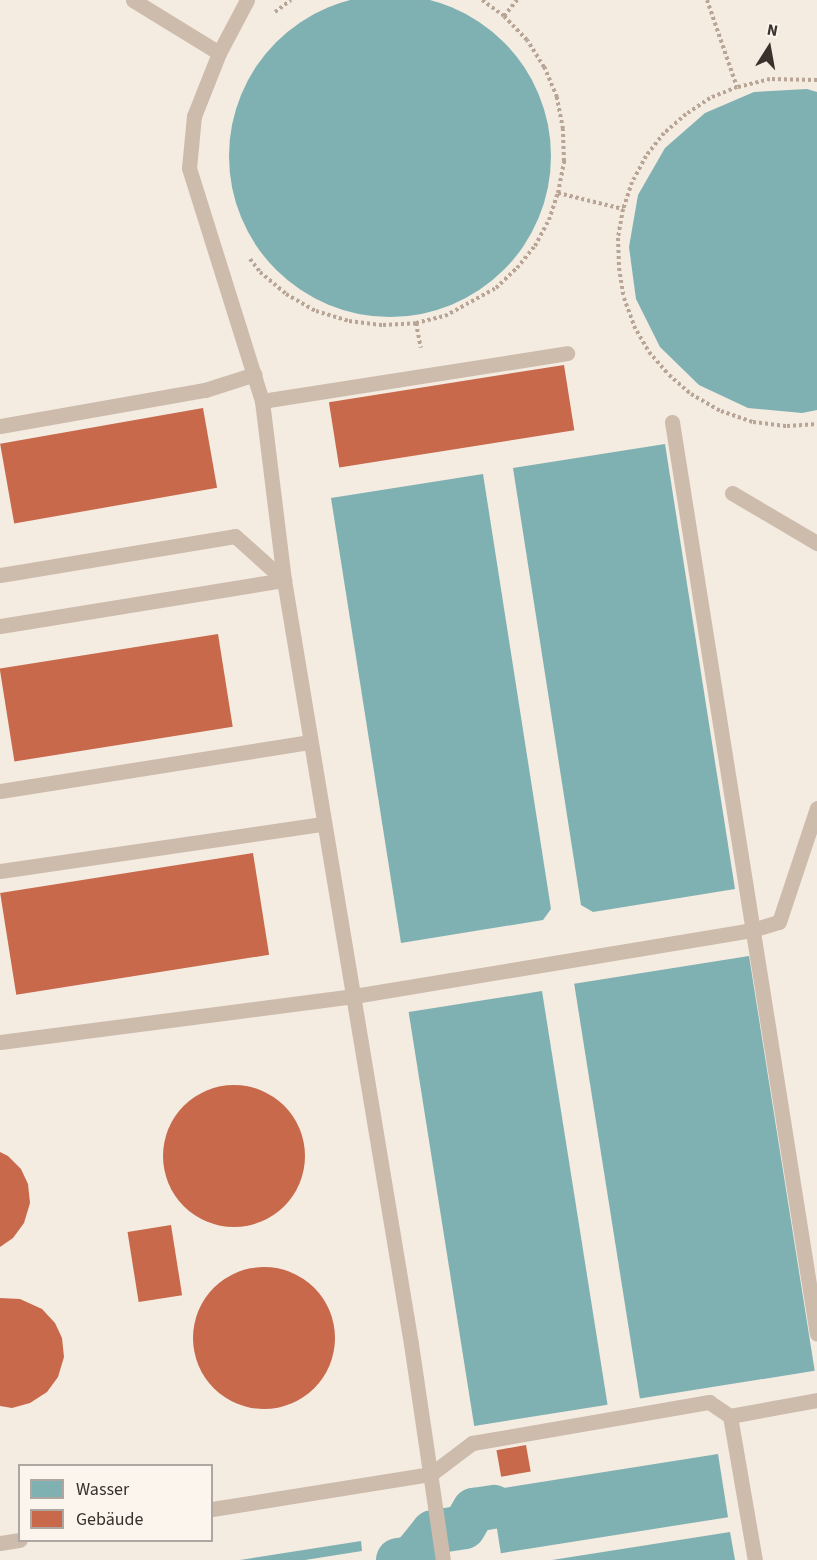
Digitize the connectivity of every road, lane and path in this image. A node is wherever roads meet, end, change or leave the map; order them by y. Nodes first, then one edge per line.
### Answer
1 (133, 0) edge
2 (247, 0) edge
3 (291, 0) edge
4 (482, 0) edge
5 (517, 0) edge
6 (707, 0) edge
7 (504, 16) junction
8 (267, 19) dead end
9 (219, 53) junction
10 (817, 80) edge
11 (737, 87) junction
12 (558, 193) junction
13 (623, 209) junction
14 (246, 255) dead end
15 (567, 353) dead end
16 (255, 374) junction
17 (262, 401) junction
18 (672, 422) dead end
19 (817, 424) edge
20 (0, 426) edge
21 (732, 493) dead end
22 (817, 543) edge
23 (0, 574) edge
24 (284, 580) junction
25 (0, 626) edge
26 (310, 742) junction
27 (0, 791) edge
28 (817, 808) edge
29 (323, 824) junction
30 (0, 871) edge
31 (752, 930) junction
32 (354, 996) junction
33 (0, 1042) edge
34 (817, 1334) edge
35 (817, 1400) edge
36 (730, 1416) junction
37 (431, 1474) junction
38 (213, 1509) edge
39 (18, 1540) edge
40 (0, 1543) edge
41 (443, 1560) edge
42 (755, 1560) edge

1 - 9 lane
2 - 9 lane
3 - 8 path
4 - 7 path
5 - 7 path
6 - 11 path
7 - 12 path
9 - 16 lane
10 - 11 path
11 - 13 path
12 - 13 path
12 - 14 path
13 - 19 path
15 - 17 lane
16 - 17 lane
16 - 20 lane
17 - 24 lane
18 - 31 lane
21 - 22 lane
23 - 24 lane
24 - 25 lane
24 - 26 lane
26 - 27 lane
26 - 29 lane
28 - 31 lane
29 - 30 lane
29 - 32 lane
31 - 32 lane
31 - 34 lane
32 - 33 lane
32 - 37 lane
35 - 36 lane
36 - 37 lane
36 - 42 lane
37 - 38 lane
37 - 41 lane
39 - 40 lane

